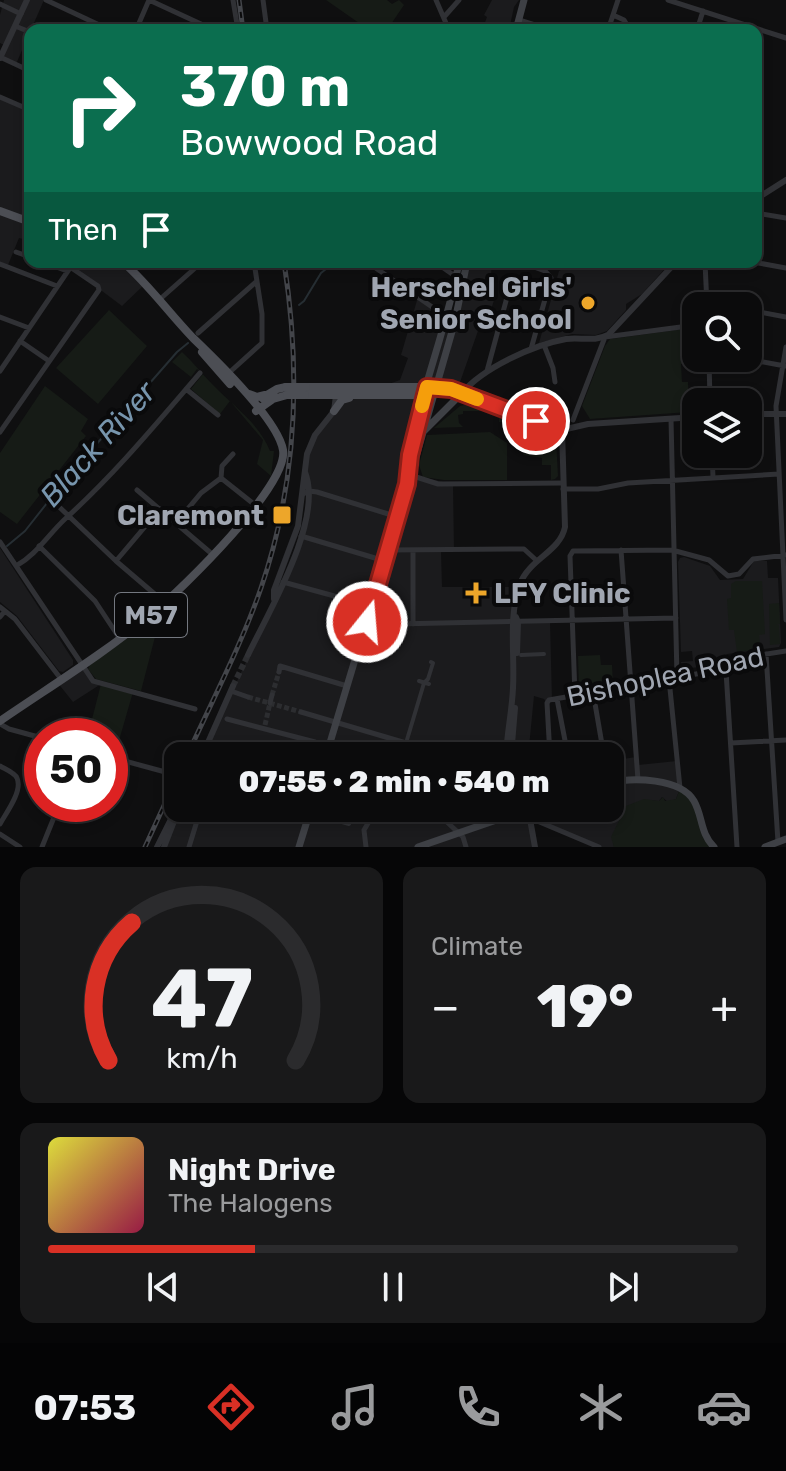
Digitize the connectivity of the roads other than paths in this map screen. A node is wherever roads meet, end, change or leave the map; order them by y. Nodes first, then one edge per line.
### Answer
1 (27, 0) edge
2 (46, 0) edge
3 (149, 0) edge
4 (233, 0) edge
5 (263, 0) edge
6 (436, 0) edge
7 (459, 0) edge
8 (524, 0) edge
9 (618, 0) edge
10 (668, 0) edge
11 (0, 4) edge
12 (703, 11) junction
13 (21, 14) junction
14 (613, 15) junction
15 (444, 18) junction
16 (519, 20) junction
17 (97, 24) edge
18 (139, 24) edge
19 (201, 24) edge
20 (237, 24) edge
21 (266, 24) edge
22 (446, 24) edge
23 (518, 24) edge
24 (532, 24) edge
25 (610, 24) edge
26 (627, 24) edge
27 (699, 24) edge
28 (743, 24) edge
29 (15, 26) junction
30 (24, 30) edge
31 (762, 30) edge
32 (786, 38) edge
33 (3, 44) edge
34 (0, 58) edge
35 (24, 68) edge
36 (0, 97) edge
37 (24, 107) edge
38 (786, 180) edge
39 (762, 195) edge
40 (0, 211) edge
41 (762, 214) edge
42 (786, 218) edge
43 (24, 220) edge
44 (16, 252) dead end
45 (24, 255) edge
46 (0, 264) edge
47 (762, 264) edge
48 (69, 268) edge
49 (71, 268) edge
50 (130, 268) edge
51 (195, 268) edge
52 (255, 268) edge
53 (376, 268) edge
54 (447, 268) edge
55 (460, 268) edge
56 (464, 268) edge
57 (537, 268) edge
58 (671, 268) edge
59 (705, 268) edge
60 (786, 268) edge
61 (461, 275) junction
62 (257, 282) junction
63 (57, 286) junction
64 (509, 290) dead end
65 (706, 292) edge
66 (159, 300) junction
67 (762, 313) edge
68 (0, 317) edge
69 (786, 317) edge
70 (451, 319) junction
71 (682, 327) edge
72 (29, 328) junction
73 (197, 337) junction
74 (605, 337) junction
75 (20, 341) junction
76 (544, 345) junction
77 (786, 347) edge
78 (531, 350) junction
79 (49, 361) junction
80 (762, 362) edge
81 (784, 366) edge
82 (1, 369) edge
83 (230, 372) junction
84 (487, 372) junction
85 (200, 373) dead end
86 (555, 382) dead end
87 (186, 389) junction
88 (306, 390) junction
89 (286, 391) junction
90 (430, 391) junction
91 (462, 393) junction
92 (369, 394) junction
93 (265, 395) junction
94 (324, 395) junction
95 (336, 395) junction
96 (255, 408) junction
97 (776, 412) junction
98 (762, 413) edge
99 (331, 414) junction
100 (786, 414) edge
101 (218, 415) dead end
102 (583, 416) dead end
103 (682, 418) edge
104 (671, 419) junction
105 (562, 430) junction
106 (0, 432) edge
107 (422, 433) junction
108 (233, 454) dead end
109 (713, 468) edge
110 (279, 472) junction
111 (409, 474) junction
112 (779, 474) junction
113 (713, 477) junction
114 (221, 478) junction
115 (673, 480) junction
116 (563, 486) junction
117 (137, 490) dead end
118 (306, 493) junction
119 (54, 502) dead end
120 (256, 505) junction
121 (160, 509) junction
122 (69, 516) junction
123 (398, 517) junction
124 (784, 518) edge
125 (176, 523) junction
126 (298, 535) junction
127 (0, 542) edge
128 (39, 546) junction
129 (388, 550) junction
130 (413, 550) junction
131 (621, 550) junction
132 (675, 550) junction
133 (212, 554) junction
134 (785, 555) edge
135 (536, 560) junction
136 (116, 561) junction
137 (385, 561) junction
138 (16, 566) junction
139 (289, 570) junction
140 (281, 581) junction
141 (293, 585) junction
142 (164, 603) junction
143 (786, 603) edge
144 (371, 606) junction
145 (3, 609) edge
146 (0, 617) edge
147 (368, 617) junction
148 (676, 618) junction
149 (516, 620) junction
150 (626, 620) junction
151 (786, 620) edge
152 (573, 622) junction
153 (413, 624) junction
154 (120, 639) junction
155 (786, 651) edge
156 (544, 654) dead end
157 (766, 654) junction
158 (248, 655) tunnel mouth
159 (521, 655) dead end
160 (431, 662) dead end
161 (81, 665) junction
162 (723, 665) junction
163 (280, 669) dead end
164 (677, 677) junction
165 (61, 679) junction
166 (669, 679) junction
167 (630, 685) junction
168 (347, 686) junction
169 (232, 689) joint
170 (593, 692) junction
171 (272, 695) tunnel mouth
172 (575, 696) junction
173 (248, 697) tunnel mouth
174 (557, 699) junction
175 (270, 703) tunnel mouth
176 (195, 709) dead end
177 (301, 712) tunnel mouth
178 (227, 719) dead end
179 (336, 721) junction
180 (0, 722) edge
181 (24, 733) edge
182 (786, 740) edge
183 (771, 741) junction
184 (208, 742) edge
185 (315, 742) edge
186 (333, 742) edge
187 (403, 742) edge
188 (406, 742) edge
189 (510, 742) edge
190 (549, 742) edge
191 (565, 742) edge
192 (602, 742) edge
193 (731, 743) junction
194 (128, 762) edge
195 (0, 766) edge
196 (164, 772) edge
197 (638, 780) junction
198 (624, 782) edge
199 (680, 789) junction
200 (52, 822) edge
201 (170, 822) edge
202 (174, 822) edge
203 (197, 822) edge
204 (306, 822) edge
205 (343, 822) edge
206 (369, 822) edge
207 (446, 822) edge
208 (490, 822) edge
209 (530, 822) edge
210 (547, 822) edge
211 (0, 824) edge
212 (349, 824) dead end
213 (457, 833) junction
214 (0, 834) edge
215 (583, 844) edge
216 (774, 844) edge
217 (20, 847) edge
218 (42, 847) edge
219 (157, 847) edge
220 (164, 847) edge
221 (189, 847) edge
222 (299, 847) edge
223 (366, 847) edge
224 (418, 847) edge
225 (466, 847) edge
226 (535, 847) edge
227 (599, 847) edge
228 (714, 847) edge
229 (737, 847) edge

1 - 13 street
2 - 17 street
3 - 18 street
3 - 19 street
4 - 20 street
5 - 21 street
6 - 15 street
7 - 15 street
8 - 16 main road
9 - 14 street
10 - 12 street
11 - 13 street
12 - 27 street
12 - 28 street
13 - 29 street
14 - 25 street
14 - 26 street
15 - 22 street
16 - 23 main road
16 - 24 street
29 - 30 street
29 - 33 street
31 - 32 street
33 - 34 street
34 - 35 street
36 - 37 street
38 - 39 street
40 - 43 main road
41 - 42 street
44 - 45 street
46 - 63 street
47 - 60 street
48 - 63 street
49 - 79 street
50 - 66 main road
51 - 66 street
52 - 62 street
53 - 70 street
54 - 61 street
55 - 61 main road
56 - 61 main road
57 - 78 street
58 - 74 street
59 - 65 street
61 - 70 main road
62 - 73 street
62 - 83 street
63 - 72 street
64 - 84 street
66 - 73 main road
67 - 69 street
68 - 72 street
70 - 90 main road
71 - 74 street
72 - 75 street
73 - 83 main road
73 - 96 main road
74 - 76 street
74 - 102 street
75 - 79 street
75 - 82 street
76 - 78 street
76 - 86 street
77 - 81 street
78 - 84 street
79 - 106 street
80 - 81 street
81 - 97 street
83 - 93 main road
83 - 96 main road
84 - 91 street
85 - 87 street
87 - 101 street
87 - 122 street
88 - 89 main road, bridge
88 - 90 main road
88 - 94 main road
88 - 95 main road
89 - 93 main road
89 - 96 main road
90 - 91 street
90 - 92 main road
90 - 107 main road
90 - 111 main road
91 - 105 street
91 - 107 main road
92 - 95 main road
92 - 99 main road
93 - 96 main road
94 - 95 main road
94 - 99 street
95 - 99 street
96 - 110 main road
96 - 110 main road, M57
97 - 98 street
97 - 100 street
97 - 112 street
99 - 118 street
103 - 104 street
104 - 105 street
104 - 115 street
105 - 116 street
107 - 111 main road
108 - 114 street
109 - 113 street
110 - 120 main road, M57
111 - 116 street
111 - 123 main road
112 - 113 street
112 - 124 street
113 - 115 street
114 - 120 street
114 - 125 street
115 - 116 street
115 - 132 street
116 - 135 street
117 - 121 street
118 - 123 street
118 - 126 street
119 - 122 street
120 - 133 main road, M57
121 - 125 street
121 - 136 street
122 - 128 street
122 - 136 street
123 - 129 main road
124 - 134 street
125 - 133 street
126 - 137 street
126 - 139 street
126 - 140 street
127 - 138 street
128 - 138 street
128 - 154 street
129 - 130 street
129 - 137 main road
130 - 135 street
130 - 153 street
131 - 132 street
131 - 150 street
131 - 152 street
132 - 134 street
132 - 148 street
133 - 142 main road, M57
134 - 143 street
135 - 149 street
136 - 142 street
137 - 144 main road
138 - 161 street
139 - 140 street
139 - 141 street
140 - 141 street
140 - 158 street
141 - 144 street
142 - 154 main road, M57
143 - 151 street
144 - 147 main road
145 - 146 street
145 - 165 street
147 - 153 street
147 - 168 main road
148 - 150 street
148 - 164 street
149 - 152 street
149 - 153 street
149 - 189 street
150 - 152 street
150 - 167 street
152 - 172 street
154 - 161 main road, M57
155 - 157 street, Bishoplea Road
156 - 159 street
157 - 162 street, Bishoplea Road
157 - 183 street
160 - 188 street
161 - 165 main road, M57
161 - 176 street
162 - 164 street, Bishoplea Road
162 - 193 street
163 - 168 street
164 - 166 street, Bishoplea Road
165 - 180 main road, M57
166 - 167 street, Bishoplea Road
166 - 199 street
167 - 170 street, Bishoplea Road
167 - 197 street
168 - 179 main road
169 - 173 street
169 - 184 street
170 - 172 street, Bishoplea Road
170 - 192 street
171 - 175 street
172 - 174 street, Bishoplea Road
174 - 190 street, Bishoplea Road
174 - 191 street
177 - 179 street
178 - 185 street
179 - 186 main road
179 - 187 street
180 - 181 street
182 - 183 street
183 - 193 street
183 - 216 street
193 - 229 street
194 - 196 street
195 - 211 street
197 - 198 main road
197 - 199 main road
199 - 228 main road
200 - 218 street
201 - 219 street
202 - 220 street
203 - 221 street
204 - 222 main road
205 - 212 street
206 - 223 street
207 - 213 street
208 - 213 main road
209 - 226 street
210 - 215 street
213 - 224 main road
213 - 225 street
214 - 217 street
215 - 227 street

